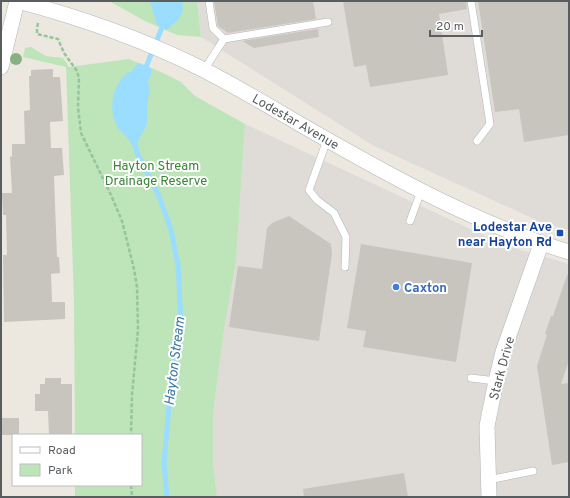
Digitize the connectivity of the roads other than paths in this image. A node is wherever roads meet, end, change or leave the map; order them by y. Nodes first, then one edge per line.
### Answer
1 (17, 1) edge
2 (209, 1) edge
3 (471, 1) edge
4 (328, 22) dead end
5 (224, 39) junction
6 (1, 67) edge
7 (204, 70) junction
8 (327, 140) junction
9 (478, 141) dead end
10 (421, 191) junction
11 (410, 221) dead end
12 (541, 244) junction
13 (569, 252) edge
14 (346, 267) dead end
15 (471, 378) dead end
16 (496, 382) junction
17 (532, 471) dead end
18 (488, 480) junction
19 (489, 497) edge

1 - 6 street
1 - 7 street, Lodestar Avenue
2 - 5 lane
3 - 9 lane
4 - 5 lane
5 - 7 lane
7 - 8 street, Lodestar Avenue
8 - 10 street, Lodestar Avenue
8 - 14 lane
10 - 11 lane
10 - 12 street, Lodestar Avenue
12 - 13 street, Lodestar Avenue
12 - 16 street, Stark Drive
15 - 16 lane
16 - 18 street, Stark Drive
17 - 18 lane
18 - 19 street, Stark Drive

